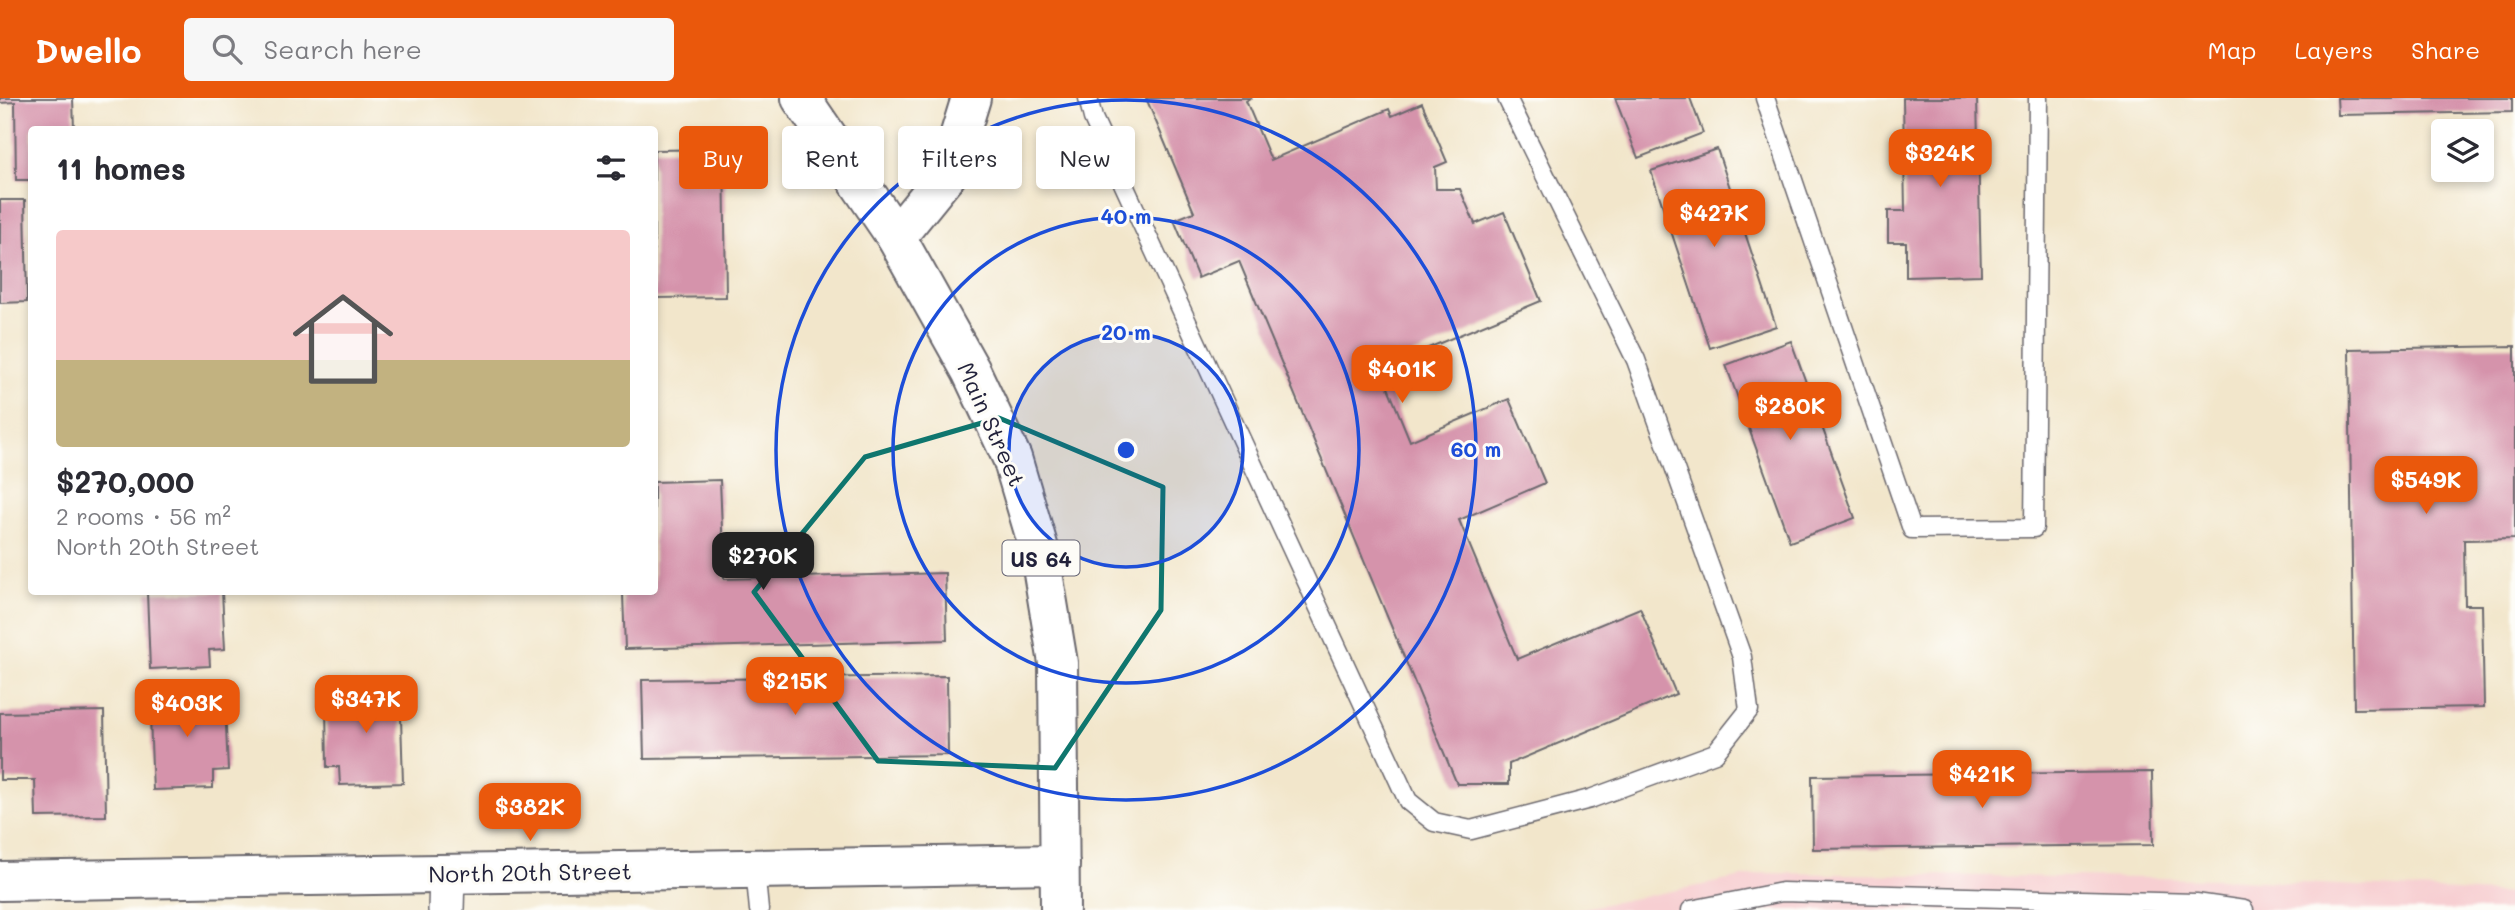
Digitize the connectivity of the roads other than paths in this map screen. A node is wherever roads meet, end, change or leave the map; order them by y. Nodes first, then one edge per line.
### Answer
1 (801, 98) edge
2 (971, 98) edge
3 (1088, 98) edge
4 (1507, 98) edge
5 (1765, 98) edge
6 (2038, 98) edge
7 (896, 237) junction
8 (1060, 864) junction
9 (755, 869) junction
10 (0, 881) edge
11 (447, 892) edge
12 (2149, 906) edge
13 (759, 910) edge
14 (1060, 910) edge
15 (1691, 910) edge
16 (2244, 910) edge

1 - 7 street, US 64
2 - 7 street
3 - 4 lane
5 - 6 lane
7 - 8 street, Main Street / US 64
8 - 9 street, North 20th Street
8 - 14 street, Main Street / US 64
9 - 11 street, North 20th Street
9 - 13 lane
10 - 11 street, North 20th Street
12 - 15 lane
12 - 16 lane

